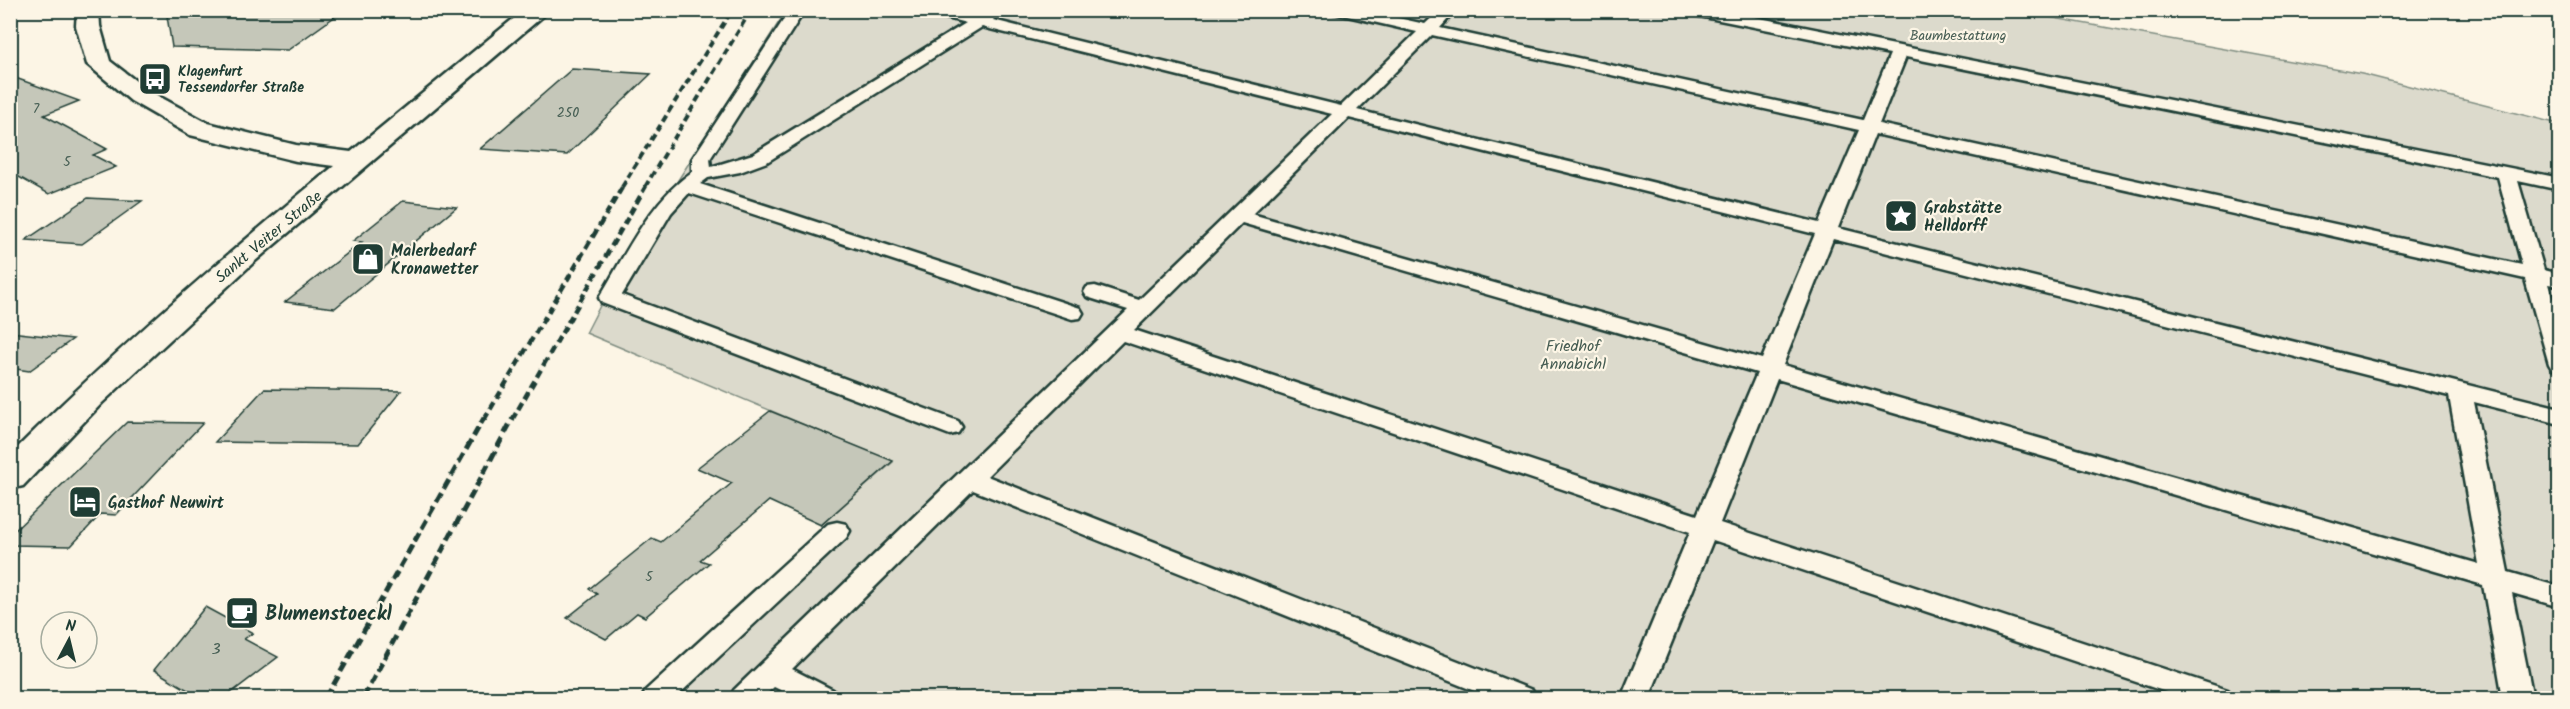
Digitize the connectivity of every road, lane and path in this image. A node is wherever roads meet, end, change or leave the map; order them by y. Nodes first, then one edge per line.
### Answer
1 (88, 10) edge
2 (539, 10) edge
3 (798, 10) edge
4 (933, 10) edge
5 (998, 10) edge
6 (1339, 10) edge
7 (1449, 10) edge
8 (1694, 10) edge
9 (979, 22) junction
10 (1428, 30) junction
11 (1900, 51) junction
12 (1345, 112) junction
13 (1869, 126) junction
14 (357, 161) junction
15 (2506, 173) junction
16 (693, 180) junction
17 (2559, 184) edge
18 (1239, 216) junction
19 (1826, 231) junction
20 (2535, 275) junction
21 (2559, 280) edge
22 (1095, 292) dead end
23 (1145, 309) junction
24 (1072, 313) dead end
25 (1120, 333) junction
26 (2559, 364) edge
27 (1770, 368) junction
28 (2460, 391) junction
29 (2559, 416) edge
30 (950, 427) dead end
31 (10, 477) edge
32 (970, 478) junction
33 (1705, 526) junction
34 (837, 531) dead end
35 (2495, 578) junction
36 (2559, 597) edge
37 (771, 672) junction
38 (656, 699) edge
39 (744, 699) edge
40 (823, 699) edge
41 (1522, 699) edge
42 (1635, 699) edge
43 (2218, 699) edge
44 (2518, 699) edge

1 - 14 main road
2 - 14 main road, Sankt Veiter Straße
3 - 16 lane
4 - 9 lane
5 - 9 lane
6 - 10 lane
7 - 10 lane
8 - 11 lane
9 - 12 lane
9 - 16 lane
10 - 12 lane
10 - 13 lane
11 - 13 lane
11 - 15 lane
12 - 18 lane
12 - 19 lane
13 - 19 lane
13 - 20 lane
14 - 31 main road, Sankt Veiter Straße
15 - 17 lane
15 - 20 lane
16 - 24 lane
16 - 30 lane
18 - 23 lane
18 - 27 lane
19 - 27 lane
19 - 28 lane
20 - 21 lane
20 - 26 lane
22 - 23 lane
23 - 25 lane
25 - 32 lane
25 - 33 lane
27 - 33 lane
27 - 35 lane
28 - 29 lane
28 - 35 lane
32 - 37 lane
32 - 41 lane
33 - 42 lane
33 - 43 lane
34 - 38 lane
35 - 36 lane
35 - 44 lane
37 - 39 lane
37 - 40 lane

